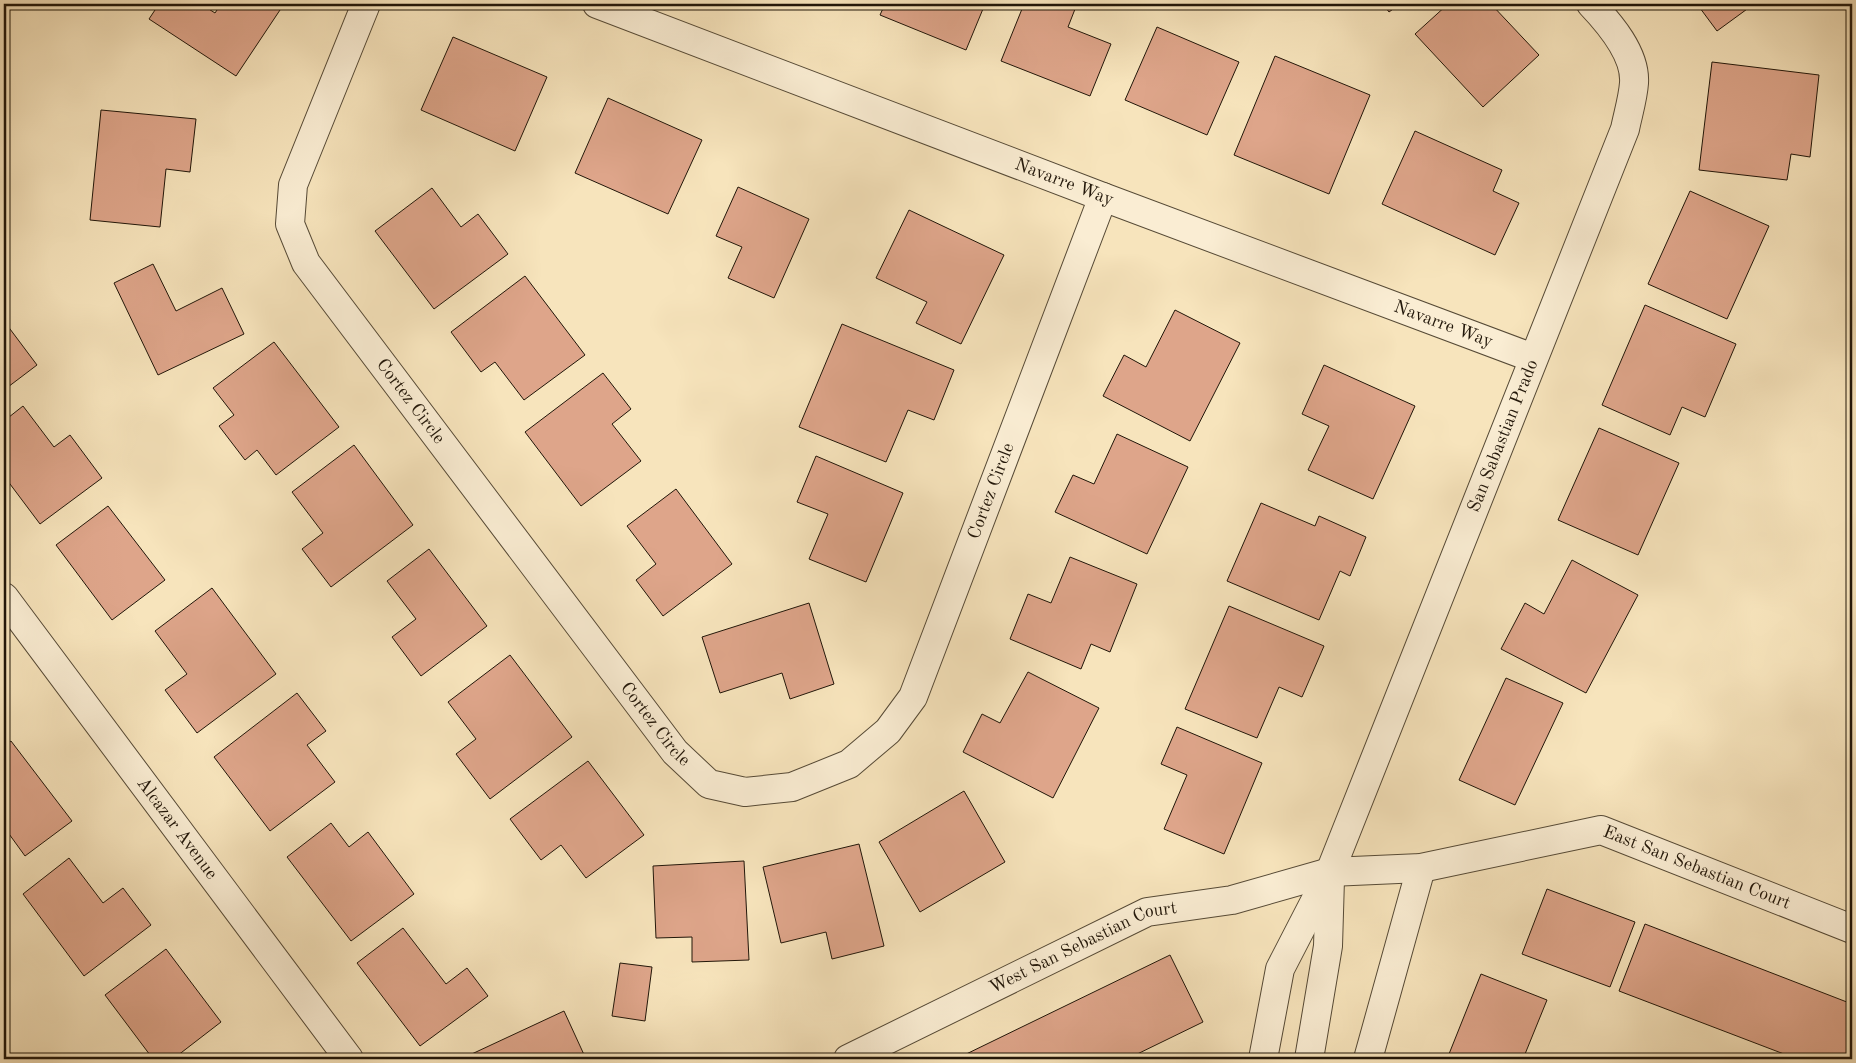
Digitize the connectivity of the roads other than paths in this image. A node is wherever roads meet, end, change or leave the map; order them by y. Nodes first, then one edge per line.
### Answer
1 (366, 4) edge
2 (597, 4) edge
3 (1591, 4) edge
4 (1103, 197) junction
5 (1533, 358) junction
6 (4, 597) edge
7 (1422, 868) junction
8 (1330, 872) junction
9 (1852, 929) edge
10 (349, 1059) edge
11 (848, 1059) edge
12 (1263, 1059) edge
13 (1309, 1059) edge
14 (1368, 1059) edge

1 - 4 street, Cortez Circle
2 - 4 street, Navarre Way
3 - 5 street, San Sabastian Prado
4 - 5 street, Navarre Way
5 - 8 street, San Sabastian Prado
6 - 10 street, Alcazar Avenue
7 - 8 street, East San Sebastian Court
7 - 9 street, East San Sebastian Court
7 - 14 street
8 - 11 street, West San Sebastian Court
8 - 12 street, San Sabastian Prado
8 - 13 street, San Sabastian Prado

